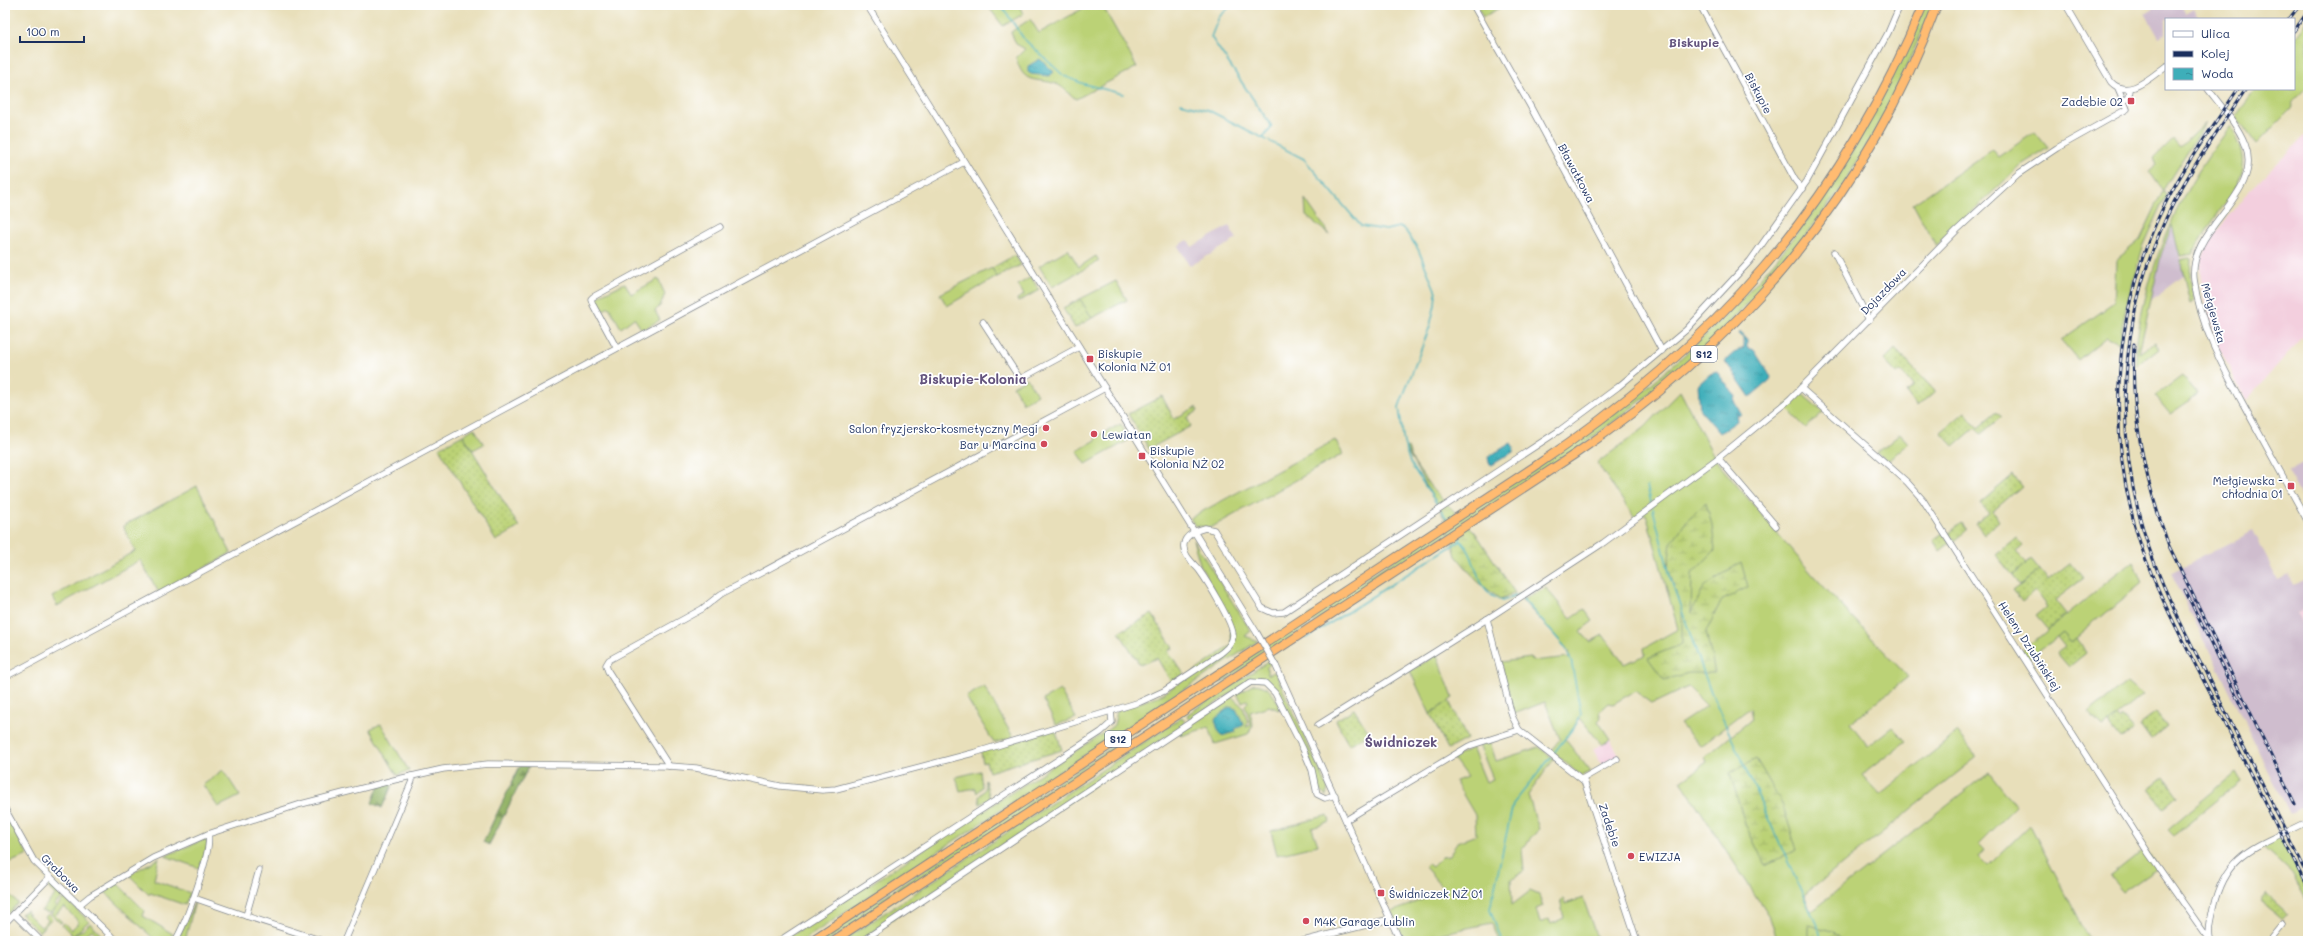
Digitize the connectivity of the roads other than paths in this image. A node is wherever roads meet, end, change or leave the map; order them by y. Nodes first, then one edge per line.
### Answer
1 (867, 5) edge
2 (1473, 5) edge
3 (1700, 5) edge
4 (1900, 5) edge
5 (1921, 5) edge
6 (1937, 5) edge
7 (1942, 5) edge
8 (2066, 5) edge
9 (1916, 57) junction
10 (2165, 67) edge
11 (2118, 88) junction
12 (2130, 89) junction
13 (2209, 90) edge
14 (2123, 101) junction
15 (964, 162) junction
16 (1802, 189) junction
17 (720, 227) dead end
18 (1834, 252) dead end
19 (1869, 320) junction
20 (983, 322) dead end
21 (616, 347) junction
22 (1079, 347) junction
23 (1662, 351) junction
24 (1105, 388) junction
25 (1801, 388) junction
26 (1718, 458) junction
27 (2308, 522) edge
28 (1776, 526) dead end
29 (1194, 532) junction
30 (1487, 619) junction
31 (5, 677) edge
32 (1111, 711) junction
33 (1318, 725) dead end
34 (1519, 730) junction
35 (1617, 759) dead end
36 (669, 766) junction
37 (412, 776) junction
38 (1582, 779) junction
39 (1335, 795) junction
40 (5, 809) edge
41 (1346, 820) junction
42 (2308, 821) edge
43 (208, 834) junction
44 (258, 870) dead end
45 (50, 876) junction
46 (194, 898) junction
47 (79, 905) junction
48 (14, 914) junction
49 (246, 916) junction
50 (1390, 919) junction
51 (5, 923) edge
52 (2197, 924) junction
53 (2210, 924) junction
54 (2283, 924) dead end
55 (110, 935) junction
56 (41, 941) edge
57 (104, 941) edge
58 (116, 941) edge
59 (175, 941) edge
60 (323, 941) edge
61 (344, 941) edge
62 (779, 941) edge
63 (811, 941) edge
64 (833, 941) edge
65 (862, 941) edge
66 (1303, 941) edge
67 (1400, 941) edge
68 (1638, 941) edge
69 (2211, 941) edge
70 (2269, 941) edge

1 - 15 street
2 - 23 street, Bławatkowa
3 - 16 street, Biskupie
4 - 16 street
5 - 63 highway, S12
6 - 9 highway, S12
7 - 9 highway
8 - 11 street
9 - 64 highway, S12
10 - 12 street
11 - 12 street
11 - 14 street
12 - 14 street
13 - 27 street, Mełgiewska
14 - 19 street, Dojazdowa
15 - 21 street
15 - 22 street
16 - 23 street
17 - 21 street
18 - 19 street
19 - 25 street, Dojazdowa
20 - 22 street
21 - 31 street
22 - 24 street
23 - 29 street
24 - 29 street
24 - 36 street
25 - 26 street, Dojazdowa
25 - 52 street, Heleny Dziubińskiej
26 - 28 street
26 - 30 street, Dojazdowa
29 - 32 street
29 - 39 street, bridge
30 - 33 street, Dojazdowa
30 - 34 street
32 - 36 street
32 - 62 street
34 - 38 street, Zadębie
34 - 41 street
35 - 38 street
36 - 37 street
37 - 43 street
37 - 61 street
38 - 68 street, Zadębie
39 - 41 street
39 - 65 street
40 - 45 street, Grabowa
41 - 50 street
42 - 53 street
43 - 46 street
43 - 47 street
44 - 49 street
45 - 47 street, Grabowa
45 - 48 street
46 - 49 street
46 - 59 street
47 - 55 street, Grabowa
48 - 51 street
48 - 56 street
49 - 60 street
50 - 66 street
50 - 67 street
52 - 53 street
52 - 69 street, Heleny Dziubińskiej
53 - 69 street
54 - 70 street
55 - 57 street
55 - 58 street, Grabowa

